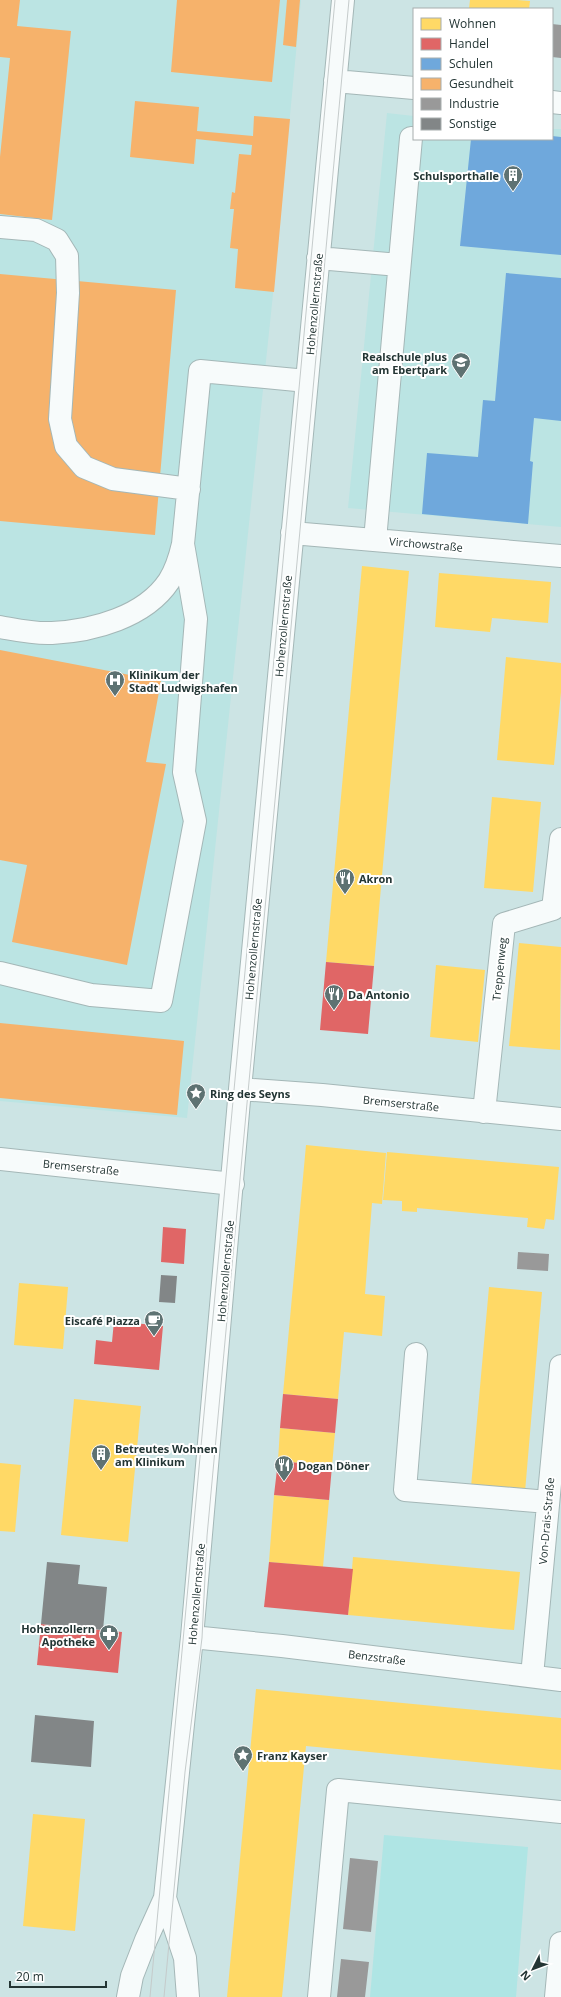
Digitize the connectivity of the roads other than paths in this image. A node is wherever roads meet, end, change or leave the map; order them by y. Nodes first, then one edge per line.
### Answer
1 (343, 0) edge
2 (336, 81) junction
3 (413, 88) edge
4 (411, 138) dead end
5 (0, 227) edge
6 (318, 258) junction
7 (399, 265) junction
8 (307, 381) junction
9 (189, 489) junction
10 (292, 533) junction
11 (375, 540) junction
12 (183, 544) junction
13 (561, 556) edge
14 (0, 627) edge
15 (561, 839) edge
16 (0, 973) edge
17 (240, 1089) junction
18 (484, 1112) junction
19 (561, 1119) edge
20 (0, 1159) edge
21 (233, 1184) junction
22 (416, 1354) dead end
23 (561, 1366) edge
24 (548, 1502) junction
25 (192, 1637) junction
26 (532, 1676) junction
27 (561, 1680) edge
28 (561, 1812) edge
29 (165, 1898) junction
30 (561, 1943) edge
31 (128, 1997) edge
32 (188, 1997) edge
33 (319, 1997) edge
34 (556, 1997) edge

1 - 2 street, Hohenzollernstraße
2 - 3 street
2 - 6 street, Hohenzollernstraße
4 - 7 street
5 - 9 street
6 - 7 street
6 - 8 street, Hohenzollernstraße
7 - 11 street
8 - 9 street
8 - 10 street, Hohenzollernstraße
9 - 12 street
10 - 11 street, Virchowstraße
10 - 17 street, Hohenzollernstraße
11 - 13 street, Virchowstraße
12 - 14 street
12 - 16 street
15 - 18 street, Treppenweg
17 - 18 street, Bremserstraße
17 - 21 street, Hohenzollernstraße
18 - 19 street, Bremserstraße
20 - 21 street, Bremserstraße
21 - 25 street, Hohenzollernstraße
22 - 24 street
23 - 24 street, Von-Drais-Straße
24 - 26 street, Von-Drais-Straße
25 - 26 street, Benzstraße
25 - 29 street, Hohenzollernstraße
26 - 27 street, Benzstraße
28 - 33 street
29 - 31 street, Hohenzollernstraße
29 - 32 street, Hohenzollernstraße
30 - 34 street

